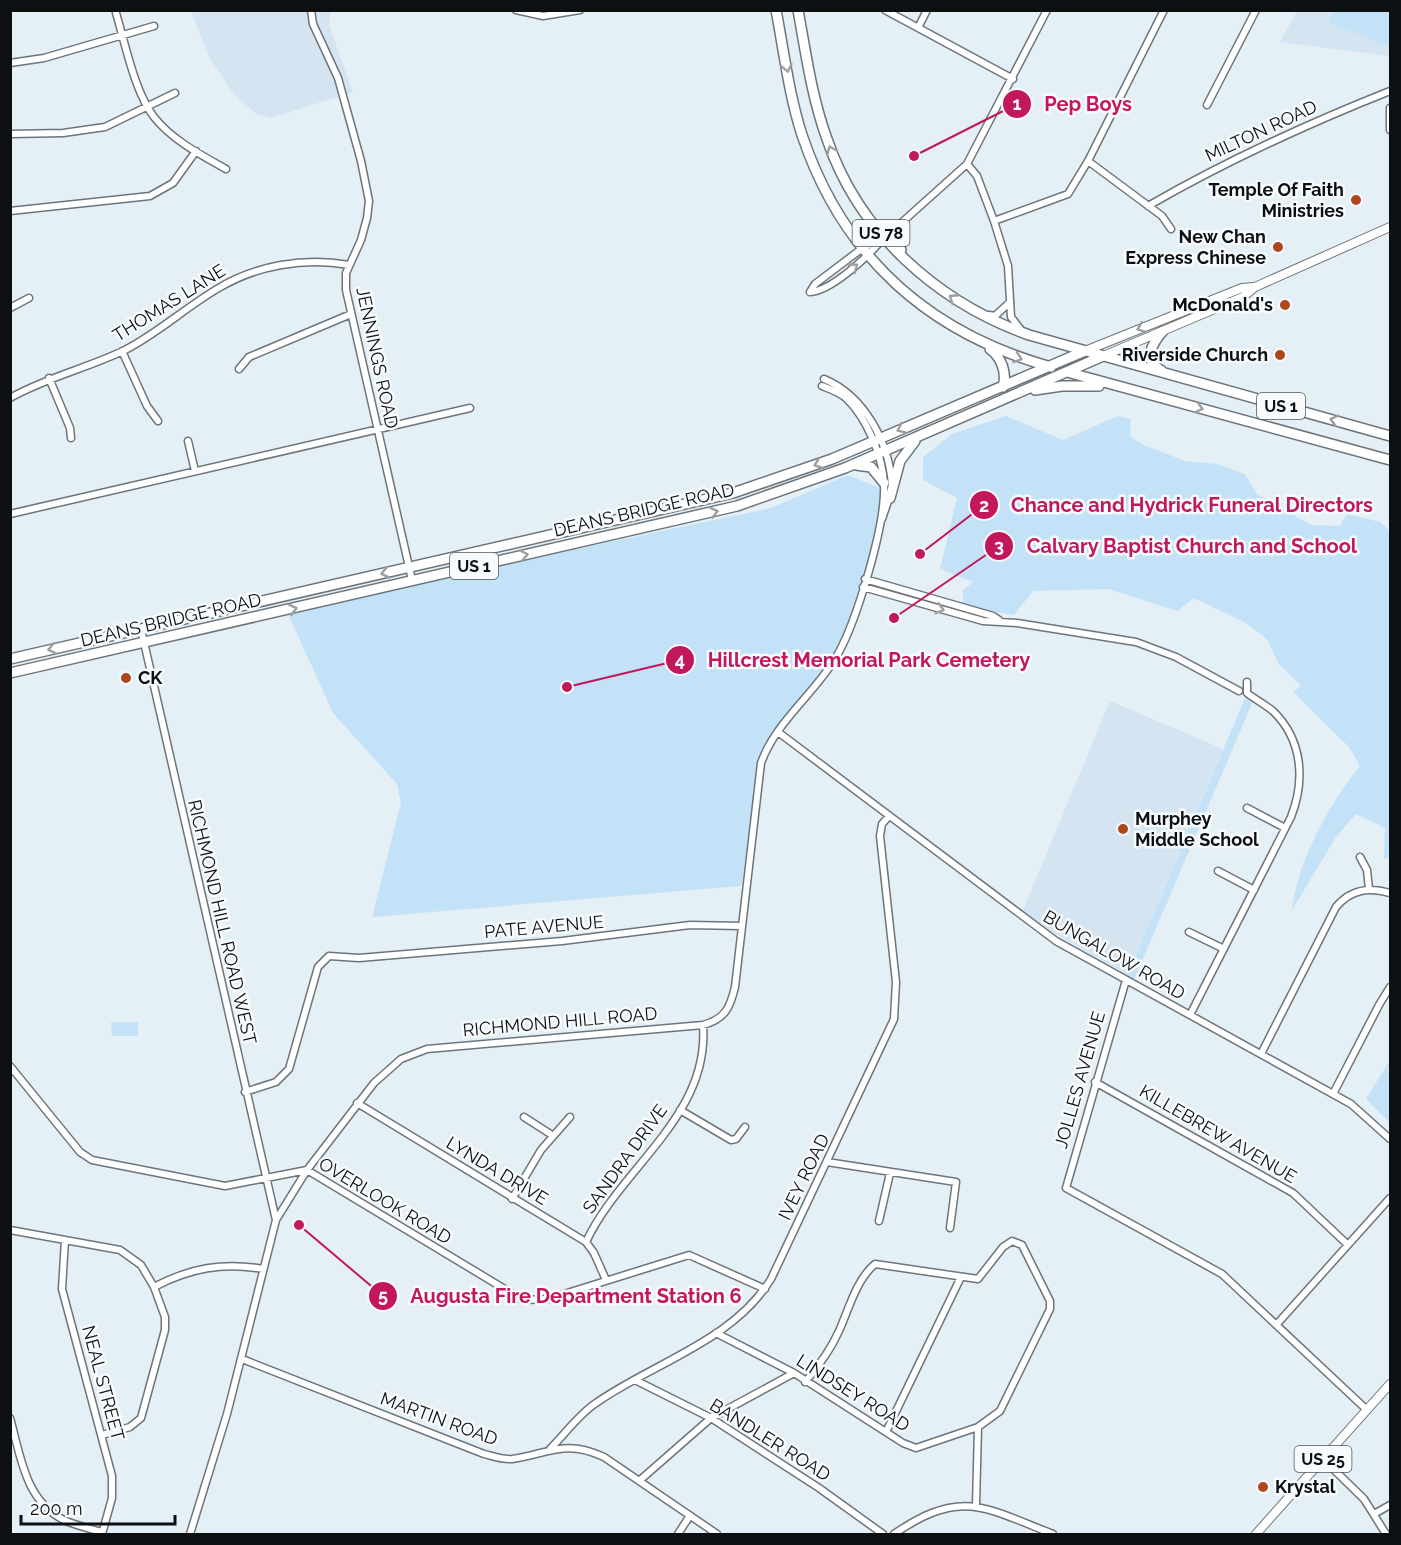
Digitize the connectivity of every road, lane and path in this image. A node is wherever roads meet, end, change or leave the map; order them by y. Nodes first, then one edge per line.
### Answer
1 (311, 10) edge
2 (516, 10) edge
3 (580, 10) edge
4 (776, 10) edge
5 (798, 10) edge
6 (885, 10) edge
7 (927, 10) edge
8 (1047, 10) edge
9 (1164, 10) edge
10 (1256, 10) edge
11 (116, 12) dead end
12 (153, 26) dead end
13 (918, 28) junction
14 (123, 34) junction
15 (10, 63) edge
16 (1013, 79) junction
17 (1390, 91) edge
18 (175, 93) dead end
19 (1207, 105) dead end
20 (147, 107) junction
21 (1390, 108) edge
22 (1390, 130) edge
23 (10, 134) edge
24 (196, 151) junction
25 (1088, 161) junction
26 (967, 164) junction
27 (225, 169) dead end
28 (1148, 206) junction
29 (10, 211) edge
30 (994, 221) junction
31 (899, 226) junction
32 (1390, 227) edge
33 (1171, 229) dead end
34 (884, 237) junction
35 (866, 252) junction
36 (350, 265) junction
37 (931, 282) junction
38 (817, 287) dead end
39 (1255, 287) junction
40 (29, 298) dead end
41 (1009, 303) junction
42 (10, 308) edge
43 (978, 313) junction
44 (351, 314) junction
45 (1163, 331) junction
46 (1029, 335) junction
47 (984, 344) junction
48 (122, 351) junction
49 (1085, 351) junction
50 (1103, 356) junction
51 (1049, 367) junction
52 (239, 369) dead end
53 (1067, 372) junction
54 (1172, 376) junction
55 (49, 378) junction
56 (823, 382) dead end
57 (1003, 387) junction
58 (1143, 393) junction
59 (1012, 395) junction
60 (10, 398) edge
61 (470, 408) dead end
62 (158, 421) dead end
63 (378, 430) junction
64 (926, 432) junction
65 (1390, 436) edge
66 (70, 438) dead end
67 (876, 440) junction
68 (188, 441) dead end
69 (881, 453) junction
70 (1390, 460) edge
71 (845, 468) junction
72 (195, 471) junction
73 (884, 483) junction
74 (890, 498) junction
75 (10, 514) edge
76 (880, 523) junction
77 (409, 568) junction
78 (865, 579) junction
79 (412, 580) junction
80 (863, 587) junction
81 (999, 621) junction
82 (141, 629) junction
83 (143, 643) junction
84 (10, 659) edge
85 (10, 673) edge
86 (1247, 682) dead end
87 (1239, 691) dead end
88 (778, 732) junction
89 (1246, 808) dead end
90 (889, 816) junction
91 (1285, 828) junction
92 (1360, 857) dead end
93 (1218, 871) dead end
94 (1369, 889) junction
95 (1254, 890) junction
96 (1390, 893) edge
97 (742, 926) junction
98 (1189, 932) dead end
99 (1224, 950) junction
100 (1125, 980) junction
101 (1390, 987) edge
102 (1190, 1015) junction
103 (703, 1025) junction
104 (1261, 1054) junction
105 (10, 1066) edge
106 (13, 1075) edge
107 (1095, 1082) junction
108 (245, 1092) junction
109 (1334, 1094) junction
110 (357, 1103) junction
111 (680, 1110) junction
112 (524, 1117) dead end
113 (570, 1117) dead end
114 (745, 1126) dead end
115 (552, 1136) junction
116 (1390, 1139) edge
117 (827, 1162) junction
118 (308, 1170) junction
119 (890, 1173) junction
120 (265, 1179) junction
121 (1390, 1198) edge
122 (512, 1199) junction
123 (276, 1220) junction
124 (879, 1221) dead end
125 (950, 1228) dead end
126 (10, 1230) edge
127 (65, 1240) junction
128 (586, 1242) junction
129 (1348, 1245) junction
130 (263, 1269) junction
131 (962, 1277) junction
132 (606, 1280) junction
133 (154, 1287) junction
134 (765, 1289) junction
135 (1277, 1324) junction
136 (716, 1333) junction
137 (242, 1359) junction
138 (794, 1373) junction
139 (635, 1380) junction
140 (805, 1382) junction
141 (1390, 1384) edge
142 (1367, 1410) junction
143 (10, 1418) edge
144 (711, 1418) junction
145 (978, 1427) junction
146 (886, 1432) junction
147 (102, 1436) junction
148 (550, 1449) junction
149 (1323, 1459) junction
150 (639, 1481) junction
151 (976, 1505) junction
152 (1390, 1505) edge
153 (1374, 1514) junction
154 (690, 1517) junction
155 (102, 1533) edge
156 (190, 1534) edge
157 (678, 1534) edge
158 (717, 1534) edge
159 (883, 1534) edge
160 (894, 1534) edge
161 (1053, 1534) edge
162 (1256, 1534) edge
163 (1386, 1534) edge

1 - 36 street, JENNINGS ROAD
2 - 3 street
4 -> 35 highway, US 78
34 -> 5 highway, US 78
6 - 13 street
7 - 13 street
8 - 16 street
9 - 25 street
10 - 19 street
11 - 14 street
12 - 14 street
13 - 16 street
14 - 15 street
14 - 20 street
16 - 26 street
17 - 28 street, MILTON ROAD
18 - 20 street
20 - 23 street
20 - 24 street
21 - 22 street
24 - 27 street
24 - 29 street
25 - 28 street
25 - 30 street
26 - 30 street
26 - 31 street
28 - 33 street
30 - 41 street
31 - 34 street
31 - 37 highway
32 - 39 main road, DEANS BRIDGE ROAD
34 - 35 street
34 - 37 highway, US 78
35 - 38 street
35 - 47 highway, US 78
36 - 44 street, JENNINGS ROAD
36 - 48 street, THOMAS LANE
43 -> 37 highway, US 78
39 - 45 main road, DEANS BRIDGE ROAD
39 -> 49 main road, DEANS BRIDGE ROAD
40 - 42 street
41 - 43 street
41 - 46 street
43 - 46 highway, US 78
44 - 52 street
44 - 63 street, JENNINGS ROAD
45 - 50 main road, DEANS BRIDGE ROAD
45 - 54 highway
46 - 49 highway, US 78
47 -> 51 highway, US 78
47 - 57 highway
48 - 55 street, THOMAS LANE
48 - 62 street
49 - 50 highway, US 1
49 - 51 highway, DEANS BRIDGE ROAD / US 1
50 - 53 highway, DEANS BRIDGE ROAD
50 - 54 highway, US 1
51 - 53 highway, US 78
51 - 57 highway, DEANS BRIDGE ROAD / US 1
53 - 58 highway, US 78
53 - 59 highway, DEANS BRIDGE ROAD
65 -> 54 highway, US 1
55 - 60 street, THOMAS LANE
55 - 66 street
56 - 67 street, RICHMOND HILL ROAD
57 -> 67 highway, DEANS BRIDGE ROAD / US 1
58 - 59 highway, US 1
58 -> 70 highway, US 1
59 - 64 highway, DEANS BRIDGE ROAD / US 1
61 - 63 street
63 - 72 street
63 - 77 street, JENNINGS ROAD
64 - 69 highway, DEANS BRIDGE ROAD / US 1
64 - 74 highway
67 - 69 street, RICHMOND HILL ROAD
67 -> 77 highway, DEANS BRIDGE ROAD / US 1
68 - 72 street
69 - 71 highway, DEANS BRIDGE ROAD / US 1
69 - 73 street, RICHMOND HILL ROAD
69 - 74 street, RICHMOND HILL ROAD
71 - 73 highway
79 -> 71 highway, DEANS BRIDGE ROAD / US 1
72 - 75 street
73 - 76 street, RICHMOND HILL ROAD
74 - 76 street, RICHMOND HILL ROAD
76 - 78 street, RICHMOND HILL ROAD
77 - 79 street, JENNINGS ROAD
77 -> 82 highway, DEANS BRIDGE ROAD / US 1
78 - 80 street, RICHMOND HILL ROAD
78 - 81 street
83 -> 79 highway, DEANS BRIDGE ROAD / US 1
80 -> 81 street
80 - 88 street, RICHMOND HILL ROAD
81 - 87 street
82 - 83 street, RICHMOND HILL ROAD WEST
82 -> 84 highway, DEANS BRIDGE ROAD / US 1
83 - 85 highway, DEANS BRIDGE ROAD / US 1
83 - 108 street, RICHMOND HILL ROAD WEST
86 - 91 street
88 - 90 street, BUNGALOW ROAD
88 - 97 street, RICHMOND HILL ROAD
89 - 91 street
90 - 100 street, BUNGALOW ROAD
90 - 117 street, IVEY ROAD
91 - 95 street
92 - 94 street
93 - 95 street
94 - 96 street
94 - 104 street
95 - 99 street
97 - 103 street, RICHMOND HILL ROAD
97 - 108 street, PATE AVENUE
98 - 99 street
99 - 102 street
100 - 102 street, BUNGALOW ROAD
100 - 107 street, JOLLES AVENUE
101 - 109 street
102 - 104 street, BUNGALOW ROAD
103 - 110 street, RICHMOND HILL ROAD
103 - 111 street, SANDRA DRIVE
104 - 109 street, BUNGALOW ROAD
105 - 106 street, OVERLOOK ROAD
106 - 120 street, OVERLOOK ROAD
107 - 129 street, KILLEBREW AVENUE
107 - 135 street, JOLLES AVENUE
108 - 120 street, RICHMOND HILL ROAD WEST
109 - 116 street, BUNGALOW ROAD
110 - 118 street, RICHMOND HILL ROAD
110 - 122 street, LYNDA DRIVE
111 - 114 street
111 - 128 street, SANDRA DRIVE
112 - 115 street
113 - 115 street
115 - 122 street
117 - 119 street
117 - 134 street, IVEY ROAD
118 - 120 street, OVERLOOK ROAD
118 - 123 street, RICHMOND HILL ROAD
118 - 132 street, OVERLOOK ROAD
119 - 124 street
119 - 125 street
120 - 123 street, RICHMOND HILL ROAD WEST
121 - 129 street
122 - 128 street, LYNDA DRIVE
123 - 130 street, RICHMOND HILL ROAD
126 - 127 street
127 - 133 street
127 - 147 street, NEAL STREET
128 - 132 street
129 - 135 street
130 - 133 street
130 - 137 street, RICHMOND HILL ROAD
131 - 140 street
131 - 145 street, LINDSEY ROAD
131 - 146 street
132 - 134 street, OVERLOOK ROAD
133 - 147 street
134 - 136 street, IVEY ROAD
135 - 142 street
136 - 138 street, LINDSEY ROAD
136 - 139 street, IVEY ROAD
137 - 148 street, MARTIN ROAD
137 - 156 street, RICHMOND HILL ROAD
138 - 140 street, LINDSEY ROAD
138 - 144 street
139 - 144 street, BANDLER ROAD
139 - 148 street, IVEY ROAD
140 - 146 street, LINDSEY ROAD
141 - 142 main road, US 25
142 - 149 main road, US 25
143 - 155 street
144 - 150 street
144 - 159 street, BANDLER ROAD
145 - 146 street, LINDSEY ROAD
145 - 151 street
147 - 155 street, NEAL STREET
148 - 150 street, MARTIN ROAD
149 - 153 street
149 - 162 main road, US 25
150 - 154 street, MARTIN ROAD
151 - 160 street
151 - 161 street
152 - 153 street
153 - 163 street
154 - 157 street
154 - 158 street, MARTIN ROAD

